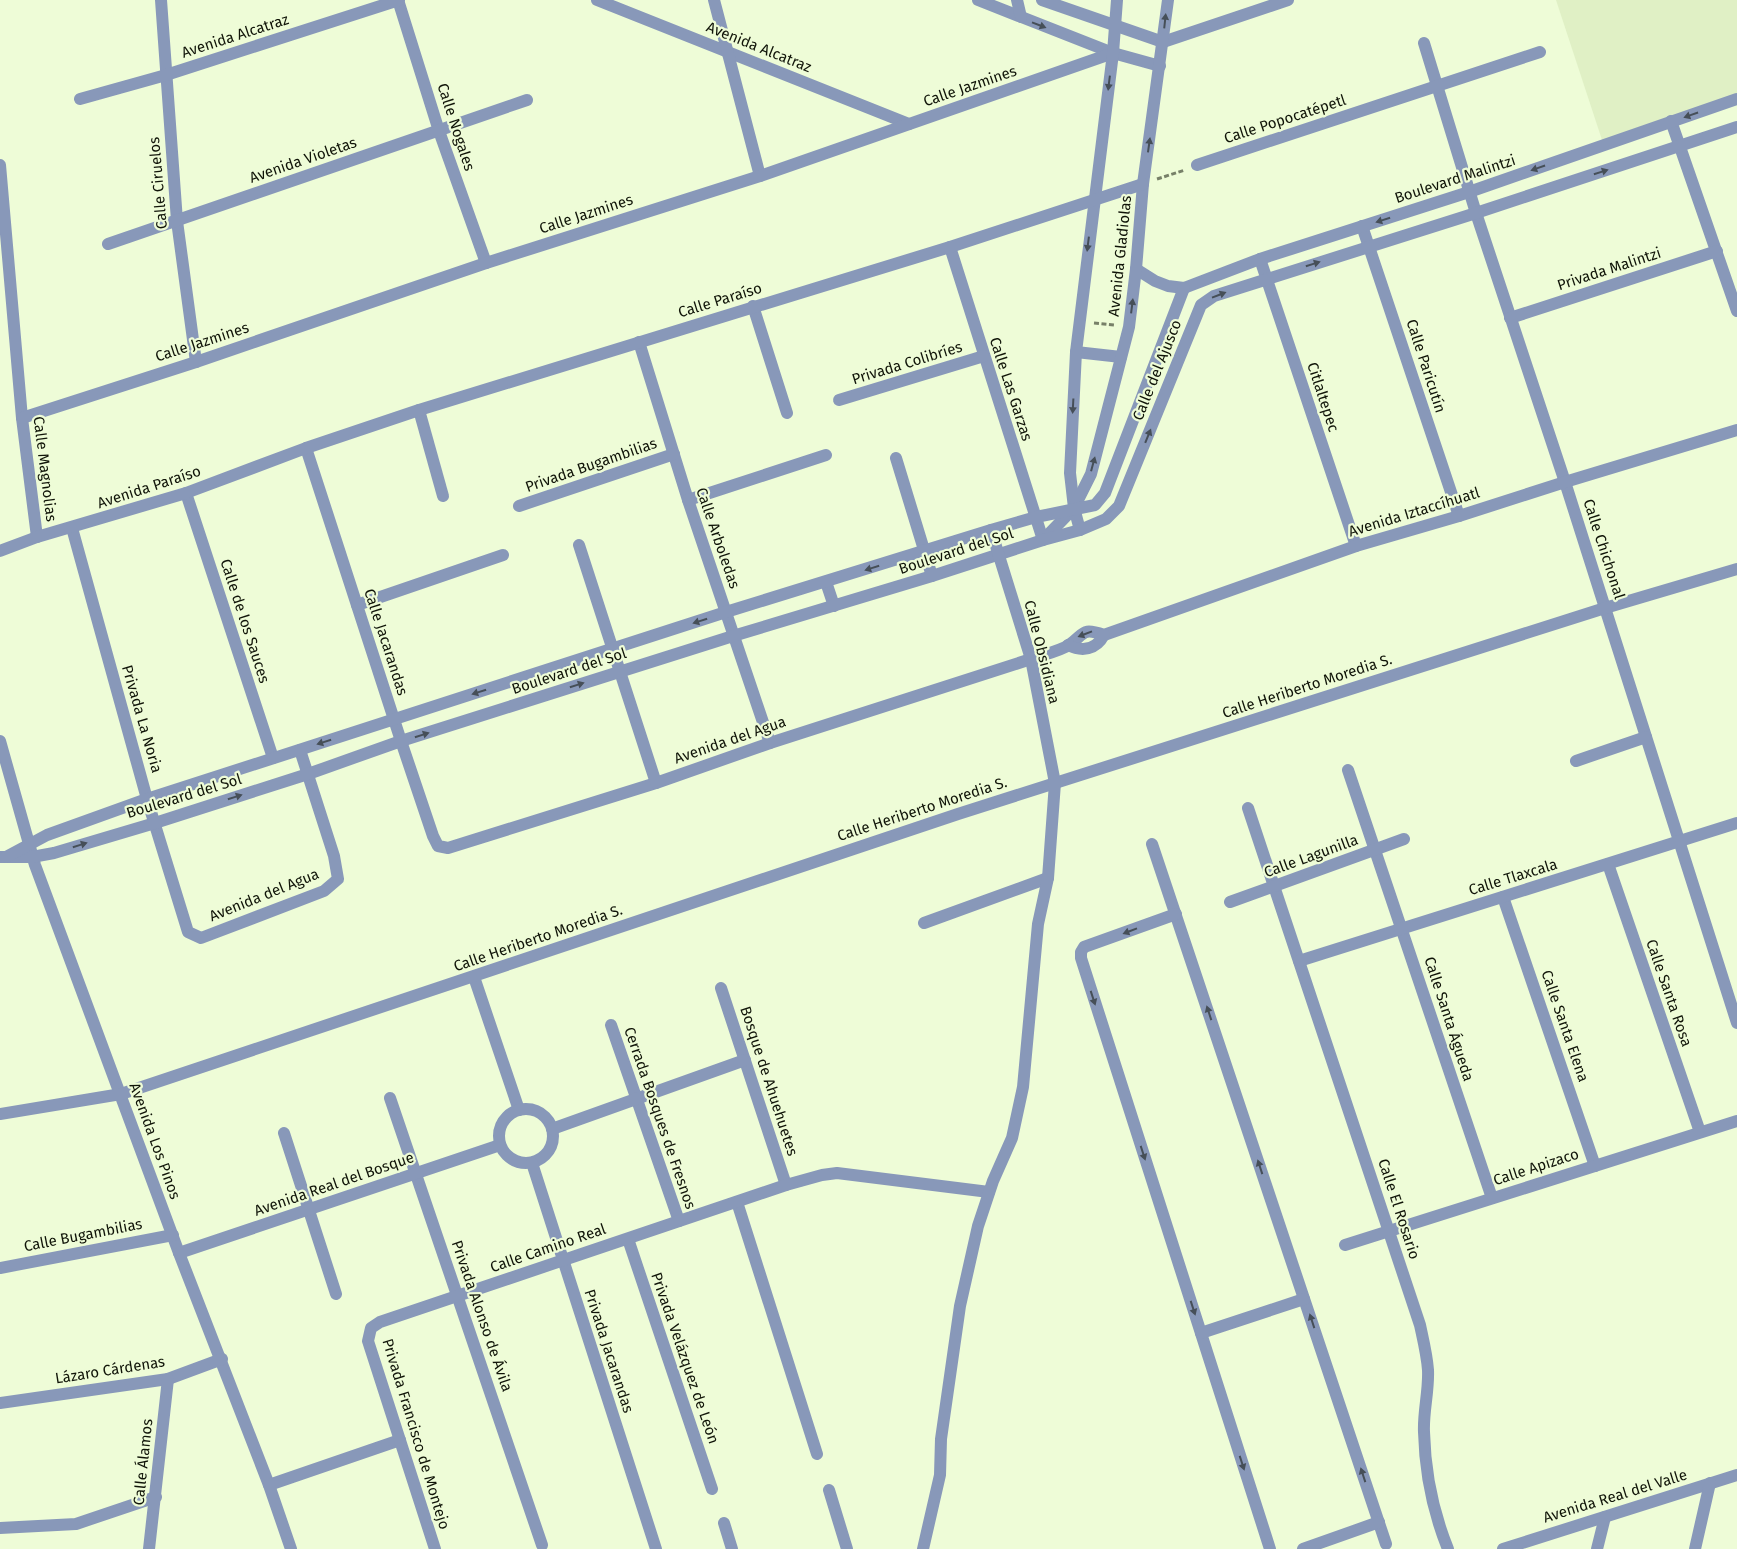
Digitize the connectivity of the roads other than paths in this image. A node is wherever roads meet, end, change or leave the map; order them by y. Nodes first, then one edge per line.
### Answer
1 (161, 0) edge
2 (399, 0) edge
3 (597, 0) edge
4 (714, 0) edge
5 (978, 0) edge
6 (1017, 0) edge
7 (1042, 0) edge
8 (1117, 0) edge
9 (1168, 0) edge
10 (1288, 0) edge
11 (1021, 17) junction
12 (1114, 26) junction
13 (1163, 42) junction
14 (1424, 43) dead end
15 (727, 52) junction
16 (1540, 52) dead end
17 (1113, 54) junction
18 (1160, 66) junction
19 (166, 75) junction
20 (1437, 86) junction
21 (80, 99) dead end
22 (1737, 99) edge
23 (528, 100) dead end
24 (1671, 121) junction
25 (909, 124) junction
26 (1737, 127) edge
27 (439, 131) junction
28 (1680, 146) junction
29 (0, 165) edge
30 (1197, 165) road end
31 (760, 176) junction
32 (1143, 184) junction
33 (1469, 192) junction
34 (1094, 200) junction
35 (1476, 213) junction
36 (177, 221) junction
37 (1362, 226) junction
38 (108, 244) dead end
39 (950, 247) junction
40 (1369, 247) junction
41 (1717, 251) junction
42 (1260, 259) junction
43 (486, 263) junction
44 (1136, 269) junction
45 (1266, 279) junction
46 (1184, 288) junction
47 (753, 306) junction
48 (1737, 311) edge
49 (1510, 318) junction
50 (639, 342) junction
51 (1076, 352) junction
52 (984, 356) junction
53 (1122, 357) junction
54 (196, 362) junction
55 (840, 400) dead end
56 (419, 410) junction
57 (787, 413) dead end
58 (22, 418) junction
59 (1737, 430) edge
60 (306, 448) junction
61 (674, 454) junction
62 (826, 455) dead end
63 (896, 458) dead end
64 (1565, 482) junction
65 (186, 493) junction
66 (443, 496) dead end
67 (688, 500) junction
68 (519, 506) dead end
69 (1074, 508) junction
70 (1114, 512) joint
71 (1459, 516) junction
72 (1036, 517) junction
73 (72, 528) junction
74 (991, 530) junction
75 (1080, 530) junction
76 (37, 537) junction
77 (1043, 540) junction
78 (578, 545) dead end
79 (1356, 546) junction
80 (0, 551) edge
81 (924, 552) junction
82 (503, 554) dead end
83 (998, 554) junction
84 (1737, 570) edge
85 (932, 576) junction
86 (826, 582) junction
87 (357, 605) junction
88 (834, 606) junction
89 (1605, 608) junction
90 (726, 612) junction
91 (733, 636) junction
92 (612, 650) junction
93 (1031, 659) junction
94 (620, 672) junction
95 (394, 719) junction
96 (1646, 737) junction
97 (0, 741) edge
98 (401, 741) junction
99 (770, 743) junction
100 (300, 750) junction
101 (273, 758) junction
102 (1576, 762) dead end
103 (1348, 770) dead end
104 (308, 774) junction
105 (656, 783) junction
106 (1055, 783) junction
107 (148, 799) junction
108 (1248, 808) dead end
109 (155, 822) junction
110 (1737, 823) edge
111 (1404, 839) dead end
112 (1679, 841) junction
113 (28, 844) junction
114 (1152, 844) dead end
115 (438, 846) joint
116 (1376, 850) junction
117 (3, 857) edge
118 (32, 858) junction
119 (1608, 864) junction
120 (1048, 878) junction
121 (1274, 886) junction
122 (1503, 897) junction
123 (1230, 902) dead end
124 (1176, 914) junction
125 (924, 923) dead end
126 (1402, 929) junction
127 (201, 938) joint
128 (1299, 961) junction
129 (474, 977) junction
130 (721, 988) dead end
131 (1737, 1023) edge
132 (610, 1025) dead end
133 (745, 1060) junction
134 (121, 1094) junction
135 (390, 1098) dead end
136 (636, 1098) junction
137 (519, 1110) junction
138 (0, 1114) edge
139 (1737, 1120) edge
140 (552, 1128) junction
141 (1700, 1132) junction
142 (284, 1133) dead end
143 (500, 1145) junction
144 (532, 1164) junction
145 (1596, 1166) junction
146 (416, 1174) junction
147 (786, 1185) junction
148 (989, 1192) junction
149 (1492, 1198) junction
150 (737, 1202) junction
151 (309, 1209) junction
152 (680, 1221) junction
153 (1389, 1231) junction
154 (173, 1235) junction
155 (628, 1238) junction
156 (1345, 1245) dead end
157 (179, 1253) junction
158 (563, 1260) junction
159 (0, 1268) edge
160 (336, 1294) dead end
161 (457, 1296) junction
162 (1304, 1299) junction
163 (371, 1328) joint
164 (1201, 1333) junction
165 (222, 1360) junction
166 (168, 1379) junction
167 (0, 1403) edge
168 (400, 1440) junction
169 (817, 1454) dead end
170 (1737, 1475) edge
171 (1710, 1483) junction
172 (269, 1485) junction
173 (712, 1489) dead end
174 (828, 1490) dead end
175 (156, 1497) junction
176 (1605, 1516) junction
177 (1379, 1522) junction
178 (724, 1523) dead end
179 (0, 1528) edge
180 (1338, 1536) junction
181 (1386, 1544) dead end
182 (542, 1545) dead end
183 (1311, 1548) edge
184 (149, 1549) edge
185 (290, 1549) edge
186 (435, 1549) edge
187 (656, 1549) edge
188 (732, 1549) edge
189 (847, 1549) edge
190 (923, 1549) edge
191 (1270, 1549) edge
192 (1342, 1549) edge
193 (1448, 1549) edge
194 (1503, 1549) edge
195 (1597, 1549) edge
196 (1695, 1549) edge

1 - 19 street, Calle Ciruelos
2 - 19 street, Avenida Alcatraz
2 - 27 street, Calle Nogales
3 - 15 street, Avenida Alcatraz
4 - 15 street
5 - 11 street
6 - 11 street
7 - 12 street
8 - 12 street
13 -> 9 street, Avenida Gladiolas
10 - 13 street
11 -> 17 street
12 - 13 street
12 - 17 street
13 - 18 street, Avenida Gladiolas
14 - 20 street, Calle Chichonal
15 - 25 street, Avenida Alcatraz
15 - 31 street
16 - 20 street, Calle Popocatépetl
17 - 18 street
17 - 25 street, Calle Jazmines
17 -> 34 street
32 -> 18 street, Avenida Gladiolas
19 - 21 street, Avenida Alcatraz
19 - 36 street, Calle Ciruelos
20 - 30 street, Calle Popocatépetl
20 - 33 street, Calle Chichonal
22 -> 24 street, Boulevard Malintzi
23 - 27 street, Avenida Violetas
24 - 28 street
24 -> 33 street, Boulevard Malintzi
25 - 31 street, Calle Jazmines
26 - 28 street
27 - 36 street, Avenida Violetas
27 - 43 street, Calle Nogales
35 -> 28 street
28 - 41 street
29 - 58 street, Calle Magnolias
31 - 43 street, Calle Jazmines
32 - 34 street, Calle Paraíso
32 - 44 street, Avenida Gladiolas
33 - 35 street, Calle Chichonal
33 -> 37 street, Boulevard Malintzi
34 - 39 street, Calle Paraíso
34 -> 51 street
35 - 40 street
35 - 49 street, Calle Chichonal
36 - 38 street, Avenida Violetas
36 - 54 street, Calle Ciruelos
37 - 40 street, Calle Paricutín
37 - 42 street, Boulevard Malintzi
39 - 47 street, Calle Paraíso
39 - 52 street, Calle Las Garzas
45 -> 40 street
40 - 71 street, Calle Paricutín
41 - 48 street
41 - 49 street, Privada Malintzi
42 - 45 street, Citlaltepec
42 - 46 street, Boulevard Malintzi
43 - 54 street, Calle Jazmines
44 - 46 street
53 -> 44 street, Avenida Gladiolas
70 -> 45 street, Calle del Ajusco
45 - 79 street, Citlaltepec
46 - 69 street, Calle del Ajusco
47 - 50 street, Calle Paraíso
47 - 57 street
49 - 64 street, Calle Chichonal
50 - 56 street, Calle Paraíso
50 - 61 street, Calle Arboledas
51 - 53 street
51 -> 69 street
52 - 55 street, Privada Colibríes
52 - 72 street, Calle Las Garzas
69 -> 53 street, Avenida Gladiolas
54 - 58 street, Calle Jazmines
56 - 60 street, Calle Paraíso
56 - 66 street
58 - 76 street, Calle Magnolias
59 - 64 street, Avenida Iztaccíhuatl
60 - 65 street, Avenida Paraíso
60 - 87 street, Calle Jacarandas
61 - 67 street, Calle Arboledas
61 - 68 street, Privada Bugambilias
62 - 67 street
63 - 81 street
64 - 71 street, Avenida Iztaccíhuatl
64 - 89 street, Calle Chichonal
65 - 73 street, Avenida Paraíso
65 - 101 street, Calle de los Sauces
67 - 90 street, Calle Arboledas
69 - 72 street, Boulevard del Sol
69 - 75 street
69 - 77 street, Avenida Gladiolas
70 - 75 street, Boulevard del Sol
71 - 79 street, Avenida Iztaccíhuatl
72 - 74 street, Boulevard del Sol
72 - 77 street, Calle Las Garzas
73 - 76 street, Avenida Paraíso
73 - 107 street, Privada La Noria
74 - 81 street, Boulevard del Sol
74 - 83 street, Calle Obsidiana
75 - 77 street, Boulevard del Sol
76 - 80 street, Avenida Paraíso
77 - 83 street, Boulevard del Sol
78 - 92 street
79 - 93 street, Avenida Iztaccíhuatl
81 - 85 street
81 -> 86 street, Boulevard del Sol
82 - 87 street
83 - 85 street, Boulevard del Sol
83 - 93 street, Calle Obsidiana
84 - 89 street, Calle Heriberto Moredia S.
85 - 88 street, Boulevard del Sol
86 - 88 street
86 - 90 street, Boulevard del Sol
87 - 95 street, Calle Jacarandas
88 - 91 street, Boulevard del Sol
89 - 96 street, Calle Chichonal
89 - 106 street, Calle Heriberto Moredia S.
90 - 91 street, Calle Arboledas
90 -> 92 street, Boulevard del Sol
91 - 94 street, Boulevard del Sol
91 - 99 street, Calle Arboledas
92 - 94 street
92 -> 95 street, Boulevard del Sol
93 - 99 street, Avenida del Agua
93 - 106 street, Calle Obsidiana
98 -> 94 street, Boulevard del Sol
94 - 105 street
95 - 98 street, Calle Jacarandas
95 -> 100 street, Boulevard del Sol
96 - 102 street
96 - 112 street, Calle Chichonal
97 - 113 street, Avenida Los Pinos
98 - 104 street, Boulevard del Sol
98 - 115 street, Calle Jacarandas
99 - 105 street, Avenida del Agua
100 - 101 street, Boulevard del Sol
100 - 104 street
101 - 107 street, Boulevard del Sol
103 - 116 street, Calle Santa Águeda
109 -> 104 street, Boulevard del Sol
104 - 127 street, Avenida del Agua
105 - 115 street, Avenida del Agua
106 - 120 street, Calle Obsidiana
106 - 129 street, Calle Heriberto Moredia S.
107 - 109 street, Privada La Noria
107 - 113 street, Boulevard del Sol
108 - 121 street, Calle El Rosario
118 -> 109 street, Boulevard del Sol
109 - 127 street, Privada La Noria
110 - 112 street, Calle Tlaxcala
111 - 116 street, Calle Lagunilla
112 - 119 street, Calle Tlaxcala
112 - 131 street, Calle Chichonal
113 - 117 street, Boulevard del Sol
113 - 118 street, Avenida Los Pinos
114 - 124 street
116 - 121 street, Calle Lagunilla
116 - 126 street, Calle Santa Águeda
117 - 118 street, Boulevard del Sol
118 - 134 street, Avenida Los Pinos
119 - 122 street, Calle Tlaxcala
119 - 141 street, Calle Santa Rosa
120 - 125 street
120 - 148 street, Calle Obsidiana
121 - 123 street, Calle Lagunilla
121 - 128 street, Calle El Rosario
122 - 126 street, Calle Tlaxcala
122 - 145 street, Calle Santa Elena
162 -> 124 street
124 -> 164 street
126 - 128 street, Calle Tlaxcala
126 - 149 street, Calle Santa Águeda
128 - 153 street, Calle El Rosario
129 - 134 street, Calle Heriberto Moredia S.
129 - 137 street
130 - 133 street, Bosque de Ahuehuetes
132 - 136 street, Cerrada Bosques de Fresnos
133 - 136 street
133 - 147 street, Bosque de Ahuehuetes
134 - 138 street, Calle Heriberto Moredia S.
134 - 154 street, Avenida Los Pinos
135 - 146 street, Privada Alonso de Ávila
136 - 140 street
136 - 152 street, Cerrada Bosques de Fresnos
137 - 140 street
137 - 143 street
139 - 141 street, Calle Apizaco
140 - 144 street
141 - 145 street, Calle Apizaco
142 - 151 street
143 - 144 street
143 - 146 street, Avenida Real del Bosque
144 - 158 street, Privada Jacarandas
145 - 149 street, Calle Apizaco
146 - 151 street, Avenida Real del Bosque
146 - 161 street, Privada Alonso de Ávila
147 - 148 street, Calle Camino Real
147 - 150 street, Calle Camino Real
148 - 190 street, Calle Obsidiana
149 - 153 street, Calle Apizaco
150 - 152 street, Calle Camino Real
150 - 169 street
151 - 157 street, Avenida Real del Bosque
151 - 160 street
152 - 155 street, Calle Camino Real
153 - 156 street, Calle Apizaco
153 - 193 street, Calle El Rosario
154 - 157 street, Avenida Los Pinos
154 - 159 street, Calle Bugambilias
155 - 158 street, Calle Camino Real
155 - 173 street, Privada Velázquez de León
157 - 165 street, Avenida Los Pinos
158 - 161 street, Calle Camino Real
158 - 187 street, Privada Jacarandas
161 - 163 street, Calle Camino Real
161 - 182 street, Privada Alonso de Ávila
162 - 164 street
177 -> 162 street
163 - 168 street, Privada Francisco de Montejo
164 -> 191 street
165 - 166 street, Lázaro Cárdenas
165 - 172 street, Avenida Los Pinos
166 - 167 street, Lázaro Cárdenas
166 - 175 street, Calle Álamos
168 - 172 street
168 - 186 street, Privada Francisco de Montejo
170 - 171 street, Avenida Real del Valle
171 - 176 street, Avenida Real del Valle
171 - 196 street
172 - 185 street, Avenida Los Pinos
174 - 189 street
175 - 179 street
175 - 184 street, Calle Álamos
176 - 194 street, Avenida Real del Valle
176 - 195 street
177 - 180 street
177 - 181 street
178 - 188 street
180 - 183 street
180 - 192 street

